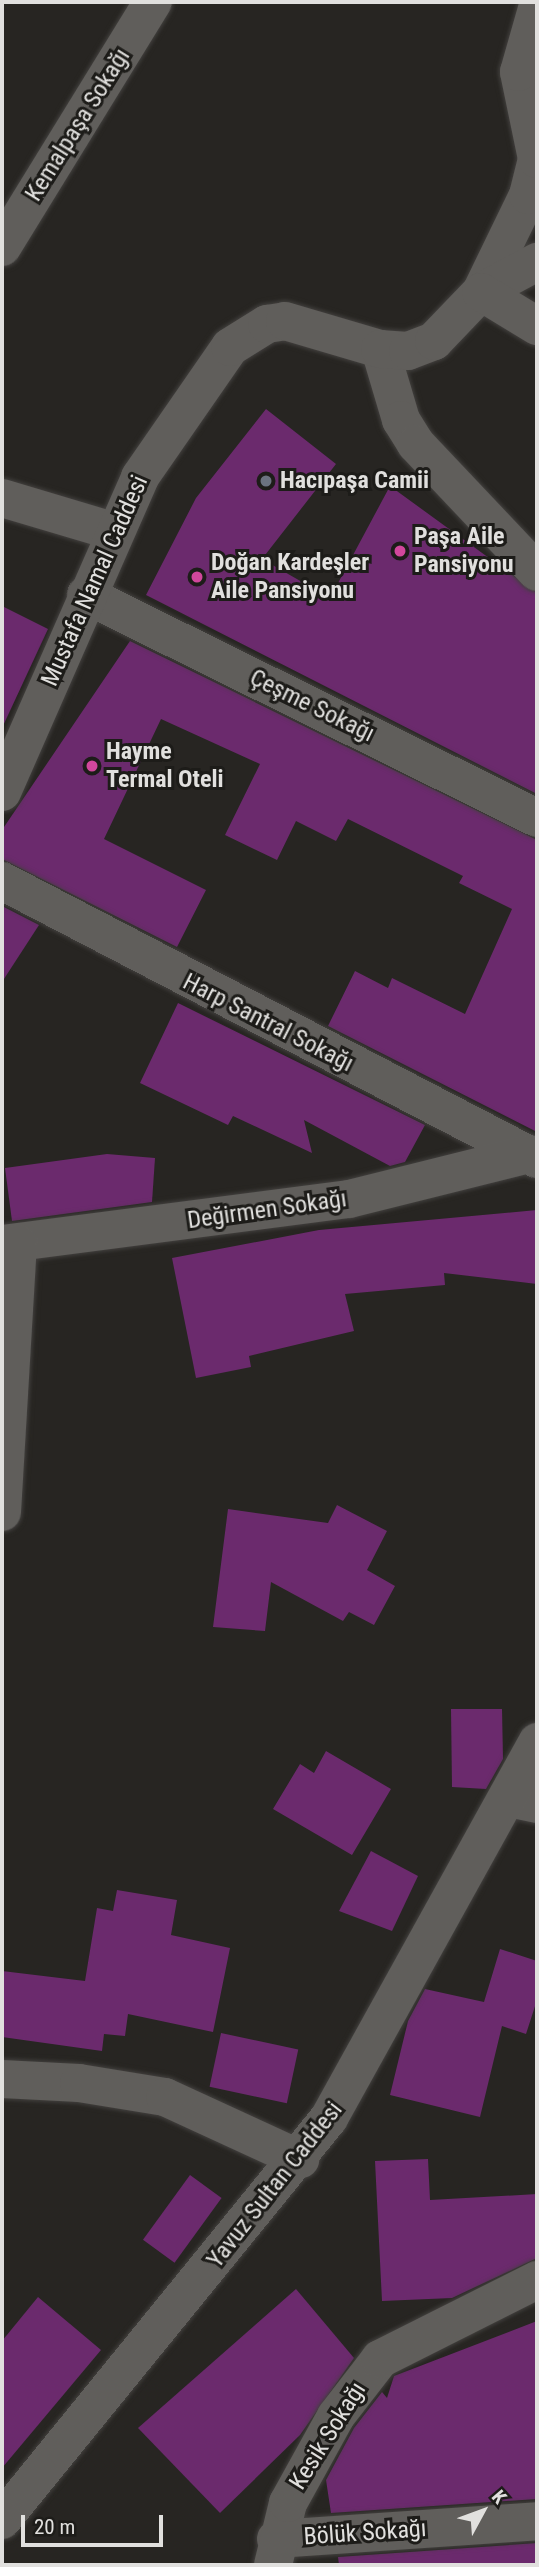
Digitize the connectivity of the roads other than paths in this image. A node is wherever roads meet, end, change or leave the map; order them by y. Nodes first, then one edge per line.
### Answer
1 (153, 2) edge
2 (537, 9) edge
3 (2, 247) edge
4 (537, 262) edge
5 (481, 292) junction
6 (537, 326) edge
7 (380, 349) junction
8 (2, 498) edge
9 (113, 531) junction
10 (537, 572) edge
11 (86, 595) junction
12 (2, 792) edge
13 (537, 818) edge
14 (2, 881) edge
15 (533, 1157) edge
16 (10, 1244) edge
17 (2, 1512) edge
18 (537, 1742) edge
19 (523, 1801) edge
20 (2, 2079) edge
21 (300, 2160) junction
22 (537, 2280) edge
23 (2, 2520) edge
24 (537, 2521) edge
25 (274, 2552) edge

1 - 3 street, Kemalpaşa Sokağı
2 - 5 street
4 - 5 street
5 - 6 street
5 - 7 street
7 - 9 street, Mustafa Namal Caddesi
7 - 10 street
8 - 9 street
9 - 11 street, Mustafa Namal Caddesi
11 - 12 street, Mustafa Namal Caddesi
11 - 13 street, Çeşme Sokağı
14 - 15 street, Harp Santral Sokağı
15 - 16 street, Değirmen Sokağı
16 - 17 street
18 - 19 street, Yavuz Sultan Caddesi
19 - 21 street, Yavuz Sultan Caddesi
20 - 21 street
21 - 23 street, Yavuz Sultan Caddesi
22 - 25 street, Kesik Sokağı
24 - 25 street, Bölük Sokağı

